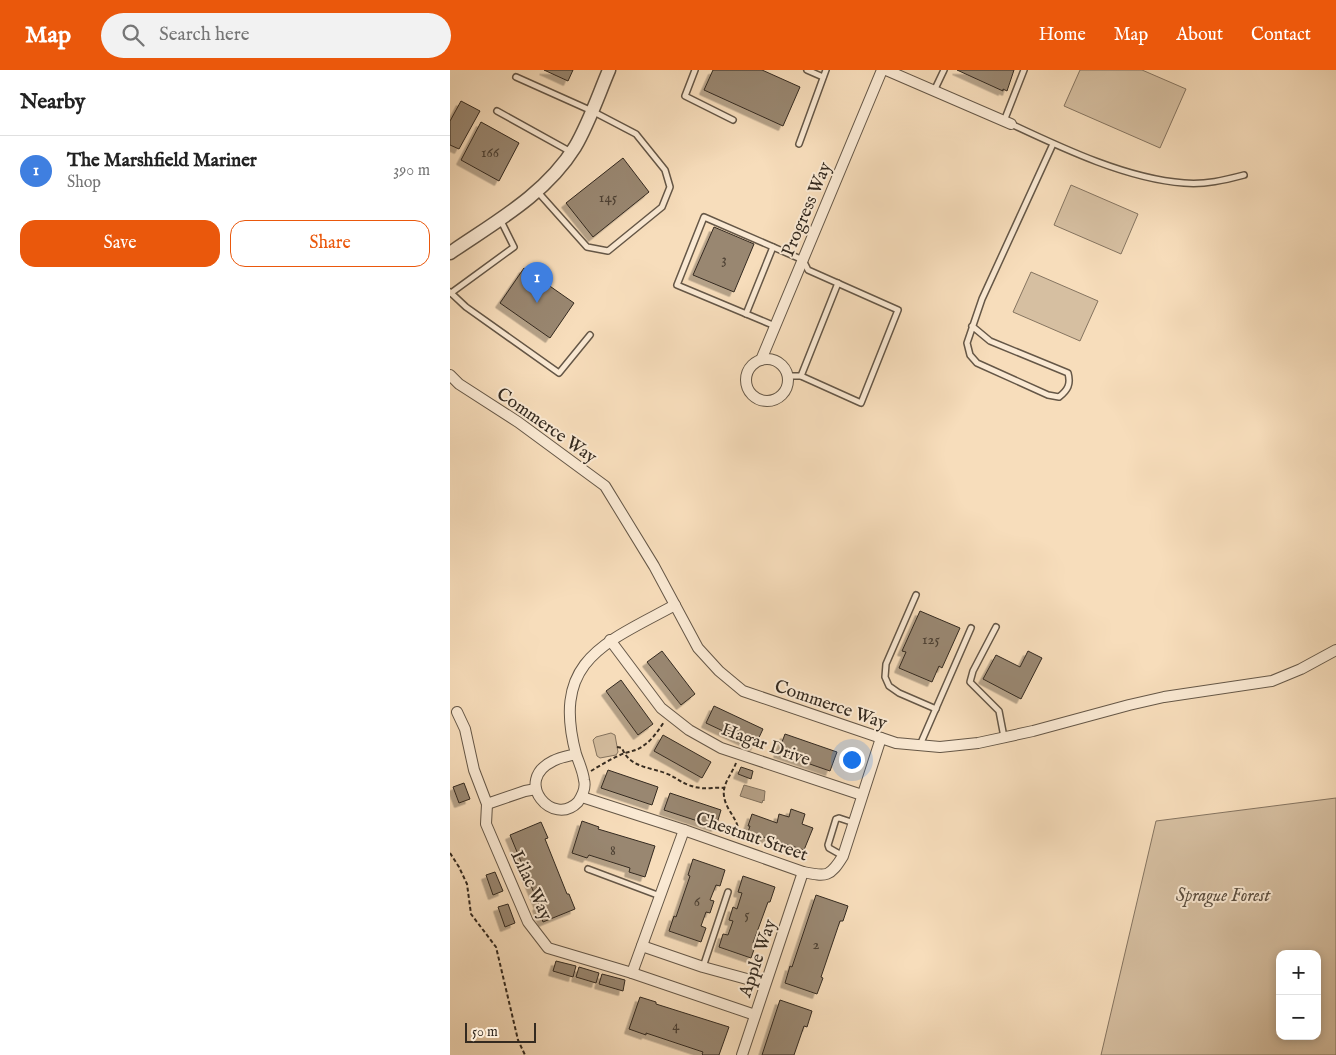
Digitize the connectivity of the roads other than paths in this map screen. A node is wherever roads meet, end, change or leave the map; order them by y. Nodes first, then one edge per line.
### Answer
1 (609, 70) edge
2 (695, 70) edge
3 (807, 70) edge
4 (826, 70) edge
5 (882, 70) edge
6 (886, 70) edge
7 (944, 70) edge
8 (1024, 70) edge
9 (899, 72) edge
10 (516, 77) dead end
11 (823, 77) junction
12 (934, 91) junction
13 (497, 110) dead end
14 (592, 111) junction
15 (733, 120) dead end
16 (1008, 122) junction
17 (800, 144) dead end
18 (1053, 144) junction
19 (571, 152) junction
20 (1244, 175) dead end
21 (537, 191) junction
22 (500, 219) junction
23 (773, 247) junction
24 (450, 253) edge
25 (803, 260) junction
26 (838, 283) junction
27 (450, 292) edge
28 (746, 314) junction
29 (775, 326) junction
30 (972, 326) junction
31 (590, 335) dead end
32 (761, 360) junction
33 (450, 375) edge
34 (788, 376) junction
35 (801, 376) junction
36 (916, 595) dead end
37 (675, 606) junction
38 (996, 627) dead end
39 (971, 628) dead end
40 (610, 640) junction
41 (1336, 650) edge
42 (936, 709) junction
43 (457, 712) dead end
44 (1004, 737) junction
45 (880, 738) junction
46 (920, 745) junction
47 (576, 754) junction
48 (536, 789) junction
49 (862, 795) junction
50 (582, 797) junction
51 (487, 804) junction
52 (854, 822) junction
53 (684, 830) junction
54 (843, 856) junction
55 (588, 869) dead end
56 (803, 872) junction
57 (728, 892) dead end
58 (660, 896) junction
59 (642, 946) junction
60 (703, 967) junction
61 (632, 973) junction
62 (765, 984) junction
63 (755, 1015) junction
64 (742, 1055) edge

1 - 14 street
2 - 15 lane
3 - 11 lane
4 - 11 lane
5 - 25 street, Progress Way
6 - 9 street
7 - 12 lane
8 - 16 lane
9 - 12 street
10 - 14 lane
11 - 17 lane
12 - 16 street
13 - 19 lane
14 - 19 street
14 - 21 lane
16 - 18 lane
18 - 20 lane
18 - 30 lane
19 - 21 street
21 - 22 street
22 - 24 street
22 - 27 lane
23 - 25 lane
23 - 28 lane
23 - 28 lane
25 - 26 lane
25 - 29 street, Progress Way
26 - 35 lane
26 - 35 lane
27 - 31 lane
28 - 29 lane
29 - 32 street, Progress Way
30 - 30 lane
32 - 34 street
32 - 34 street, Progress Way
33 - 37 street, Commerce Way
34 - 35 lane
36 - 42 lane
37 - 40 street
37 - 45 street, Commerce Way
38 - 44 lane
39 - 42 lane
40 - 47 street
40 - 49 street, Hagar Drive
41 - 44 street, Commerce Way
42 - 46 lane
43 - 51 street, Lilac Way
44 - 46 street, Commerce Way
45 - 46 street, Commerce Way
45 - 49 street, Chestnut Street
47 - 48 street
47 - 50 street
48 - 50 street
48 - 51 street
49 - 52 street, Chestnut Street
50 - 53 street, Chestnut Street
51 - 61 street, Lilac Way
52 - 54 street, Chestnut Street
52 - 54 lane
53 - 56 street, Chestnut Street
53 - 58 street
54 - 56 street, Chestnut Street
55 - 58 lane
56 - 62 street, Apple Way
57 - 60 lane
58 - 59 street
59 - 60 street
59 - 61 street
60 - 62 street
61 - 63 street, Lilac Way
62 - 63 street, Apple Way
63 - 64 street, Apple Way

